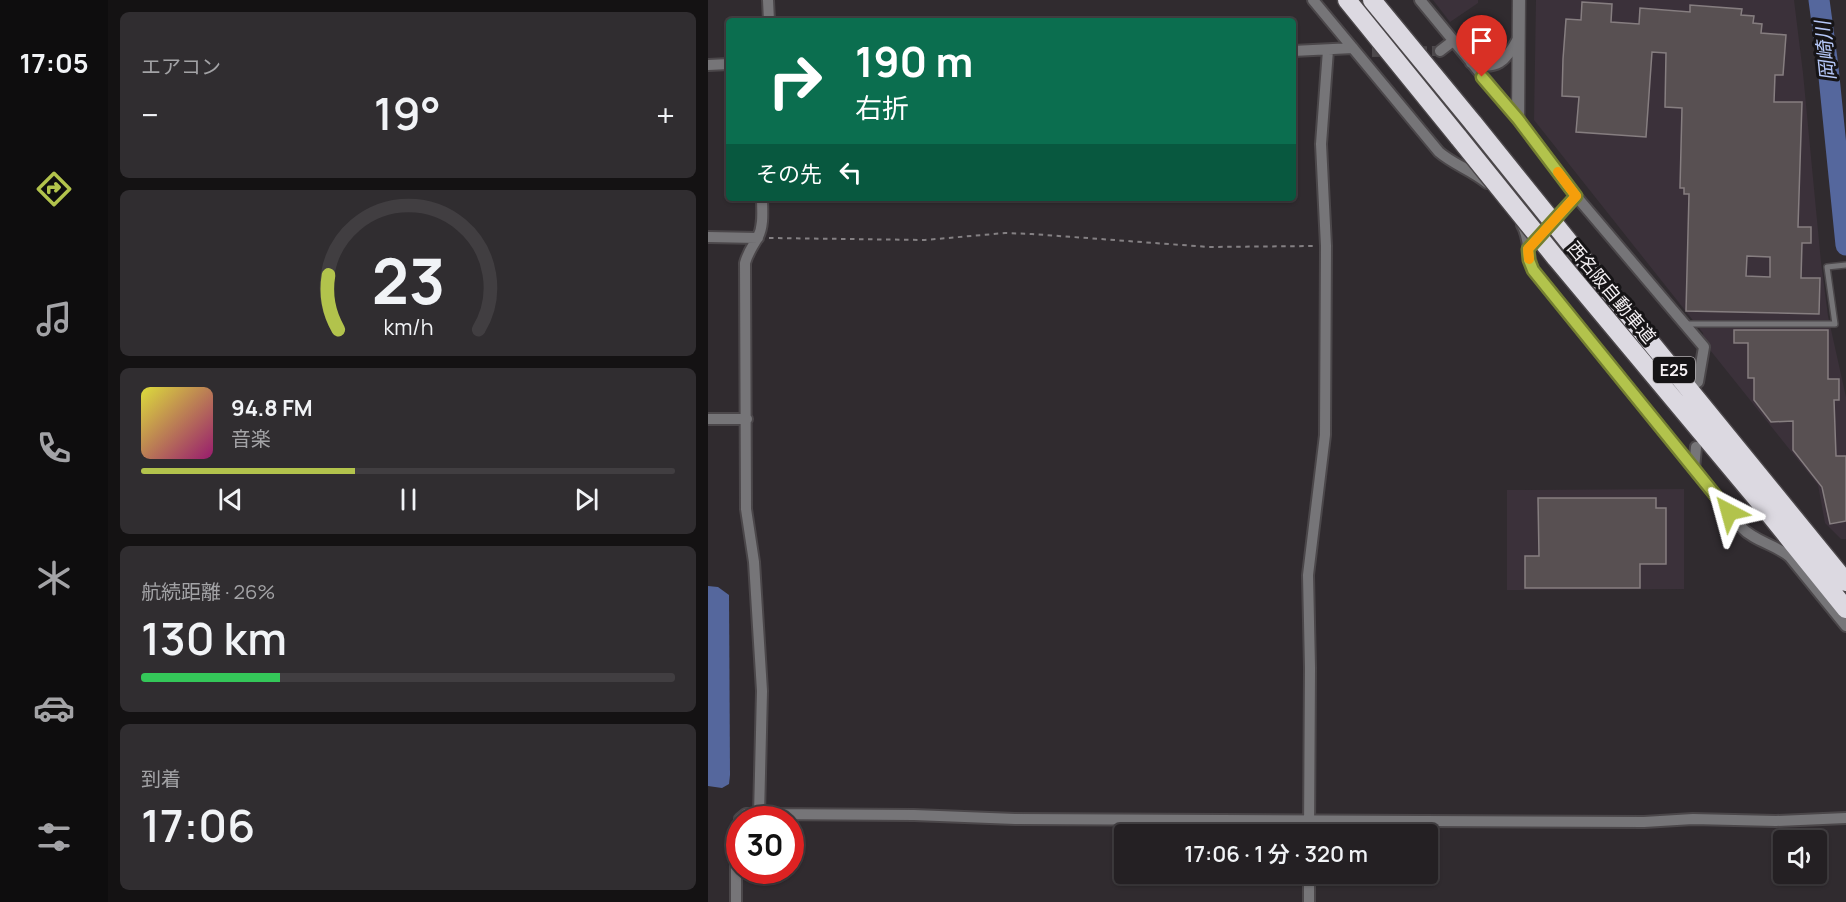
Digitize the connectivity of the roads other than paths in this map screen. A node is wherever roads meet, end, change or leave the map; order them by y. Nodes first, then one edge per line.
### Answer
1 (768, 0) edge
2 (1313, 0) edge
3 (1347, 0) edge
4 (1372, 0) edge
5 (1420, 0) edge
6 (1519, 0) edge
7 (769, 18) edge
8 (1518, 39) junction
9 (1453, 40) junction
10 (1353, 48) junction
11 (1328, 50) junction
12 (1296, 51) edge
13 (1440, 51) tunnel mouth
14 (1372, 52) tunnel mouth
15 (1362, 60) junction
16 (1471, 63) junction
17 (726, 64) edge
18 (708, 65) edge
19 (1518, 119) junction
20 (1576, 196) junction
21 (762, 201) edge
22 (708, 237) edge
23 (758, 238) junction
24 (1528, 249) junction
25 (1846, 265) edge
26 (1683, 324) junction
27 (1698, 382) dead end
28 (708, 419) edge
29 (747, 419) junction
30 (1696, 447) dead end
31 (1694, 469) junction
32 (1768, 499) junction
33 (1846, 582) edge
34 (1846, 609) edge
35 (1846, 626) edge
36 (759, 806) edge
37 (804, 814) edge
38 (1846, 818) edge
39 (1309, 819) junction
40 (1309, 824) edge
41 (736, 884) edge
42 (1309, 884) edge
43 (736, 902) edge
44 (1309, 902) edge

1 - 7 street
2 - 10 street
3 - 32 highway, 西名阪自動車道 / E25, bridge
4 - 32 highway, 西名阪自動車道 / E25, bridge
5 - 9 street
6 - 8 street
8 - 16 street
8 - 19 street
9 - 13 street
9 - 16 street
10 - 11 street
10 - 15 street
11 - 12 street
11 - 39 street
14 - 15 street
15 - 24 street
16 - 19 street
17 - 18 street
19 - 20 street
20 - 24 street
20 - 26 street
21 - 23 street
22 - 23 street
23 - 29 street
24 - 31 street
25 - 26 lane
26 - 27 street
28 - 29 street
29 - 36 street
30 - 31 street
31 - 35 street
32 - 33 highway, 西名阪自動車道 / E25
32 - 34 highway, 西名阪自動車道 / E25
37 - 39 street
38 - 39 street
39 - 40 street
41 - 43 street
42 - 44 street

